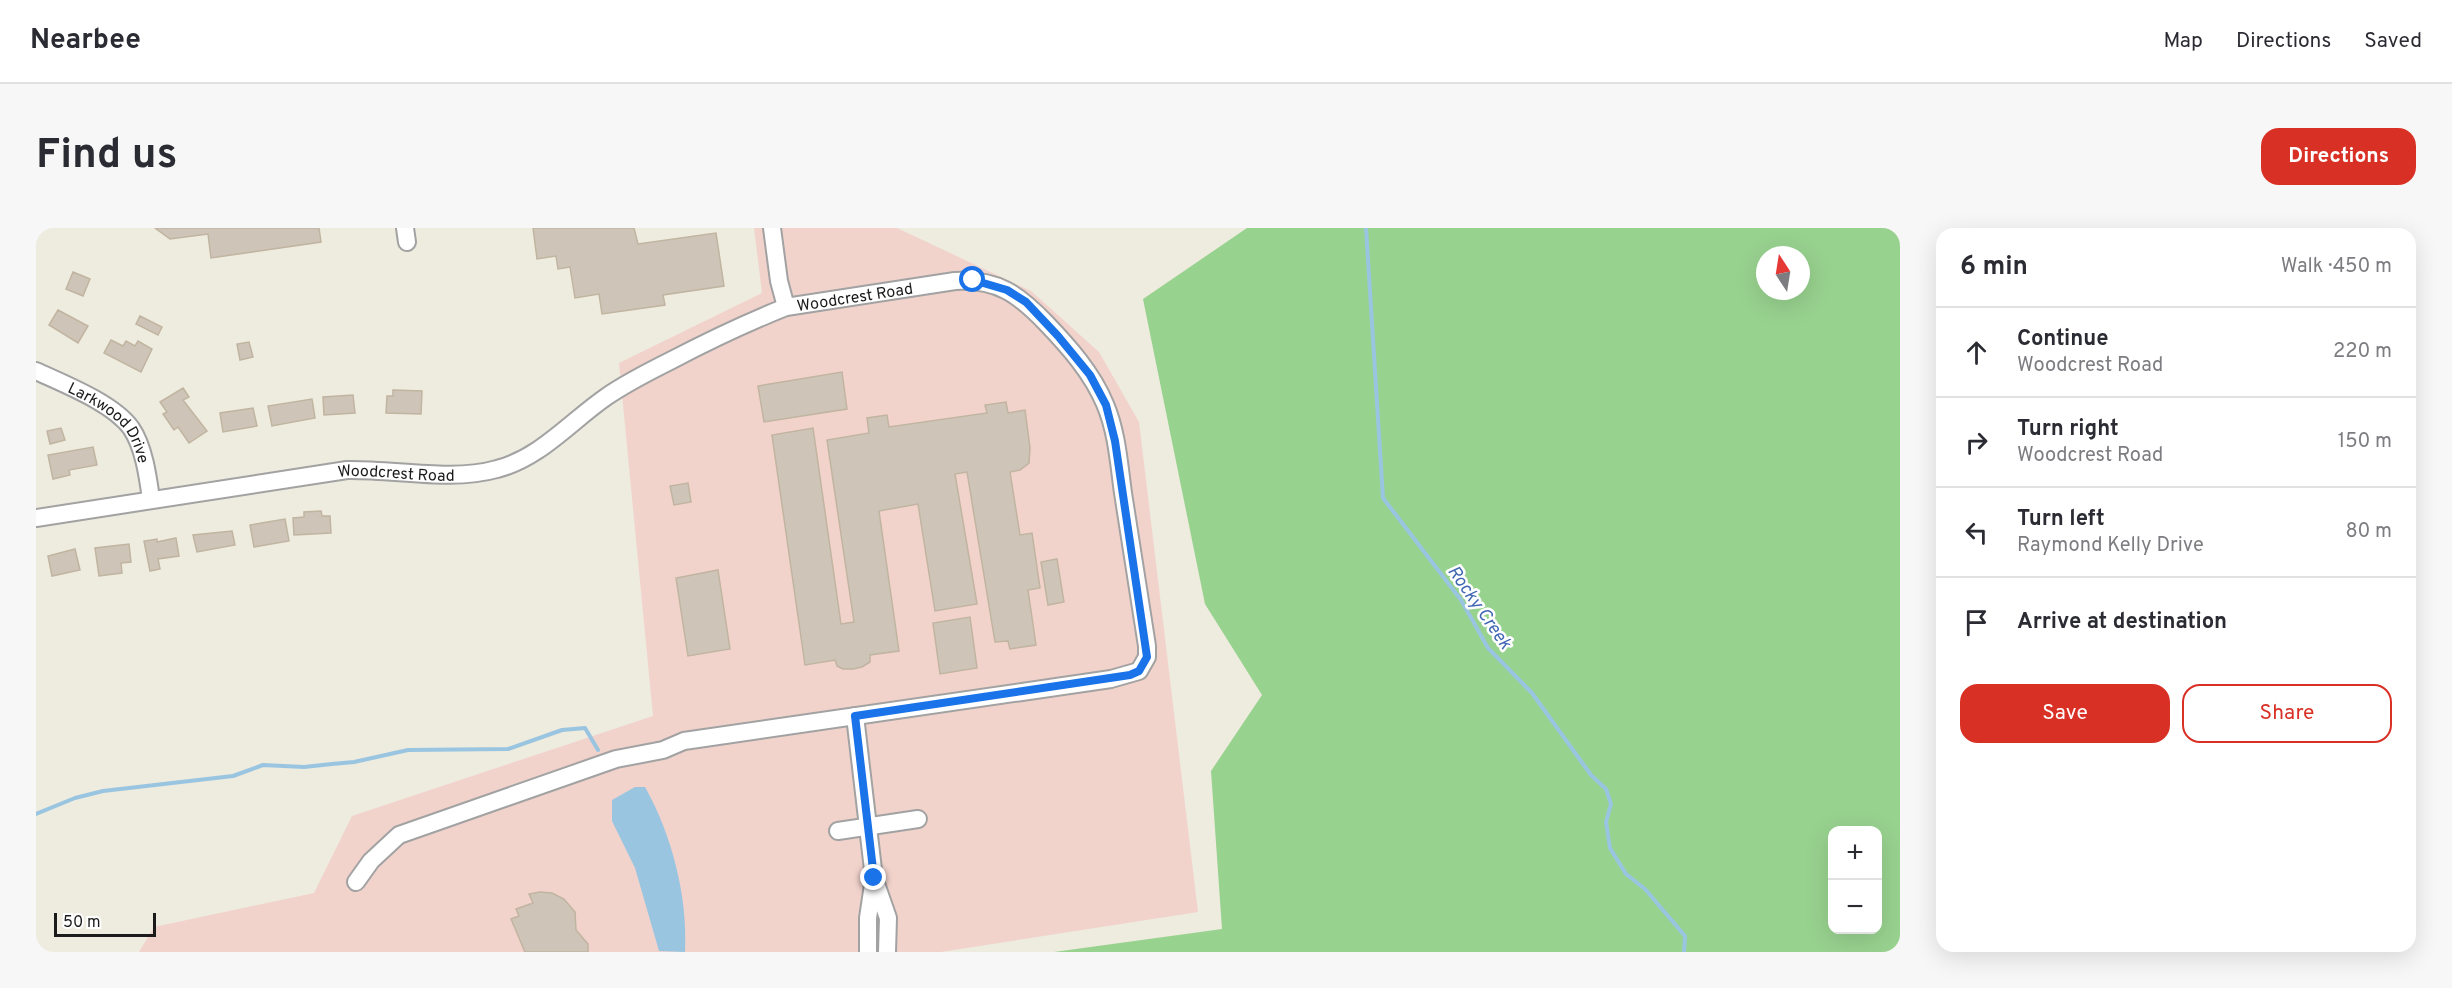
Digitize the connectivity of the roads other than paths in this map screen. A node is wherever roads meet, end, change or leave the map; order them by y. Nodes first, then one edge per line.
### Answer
1 (772, 228) edge
2 (786, 307) junction
3 (36, 370) edge
4 (151, 499) junction
5 (36, 518) edge
6 (855, 716) junction
7 (918, 819) dead end
8 (868, 826) junction
9 (838, 831) dead end
10 (874, 878) junction
11 (357, 882) dead end
12 (868, 952) edge
13 (887, 952) edge

1 - 2 street
2 - 4 street, Woodcrest Road
2 - 6 street, Woodcrest Road
3 - 4 street, Larkwood Drive
4 - 5 street, Woodcrest Road
6 - 8 street
6 - 11 street
7 - 8 street
8 - 9 street
8 - 10 street
10 - 12 street
10 - 13 street

